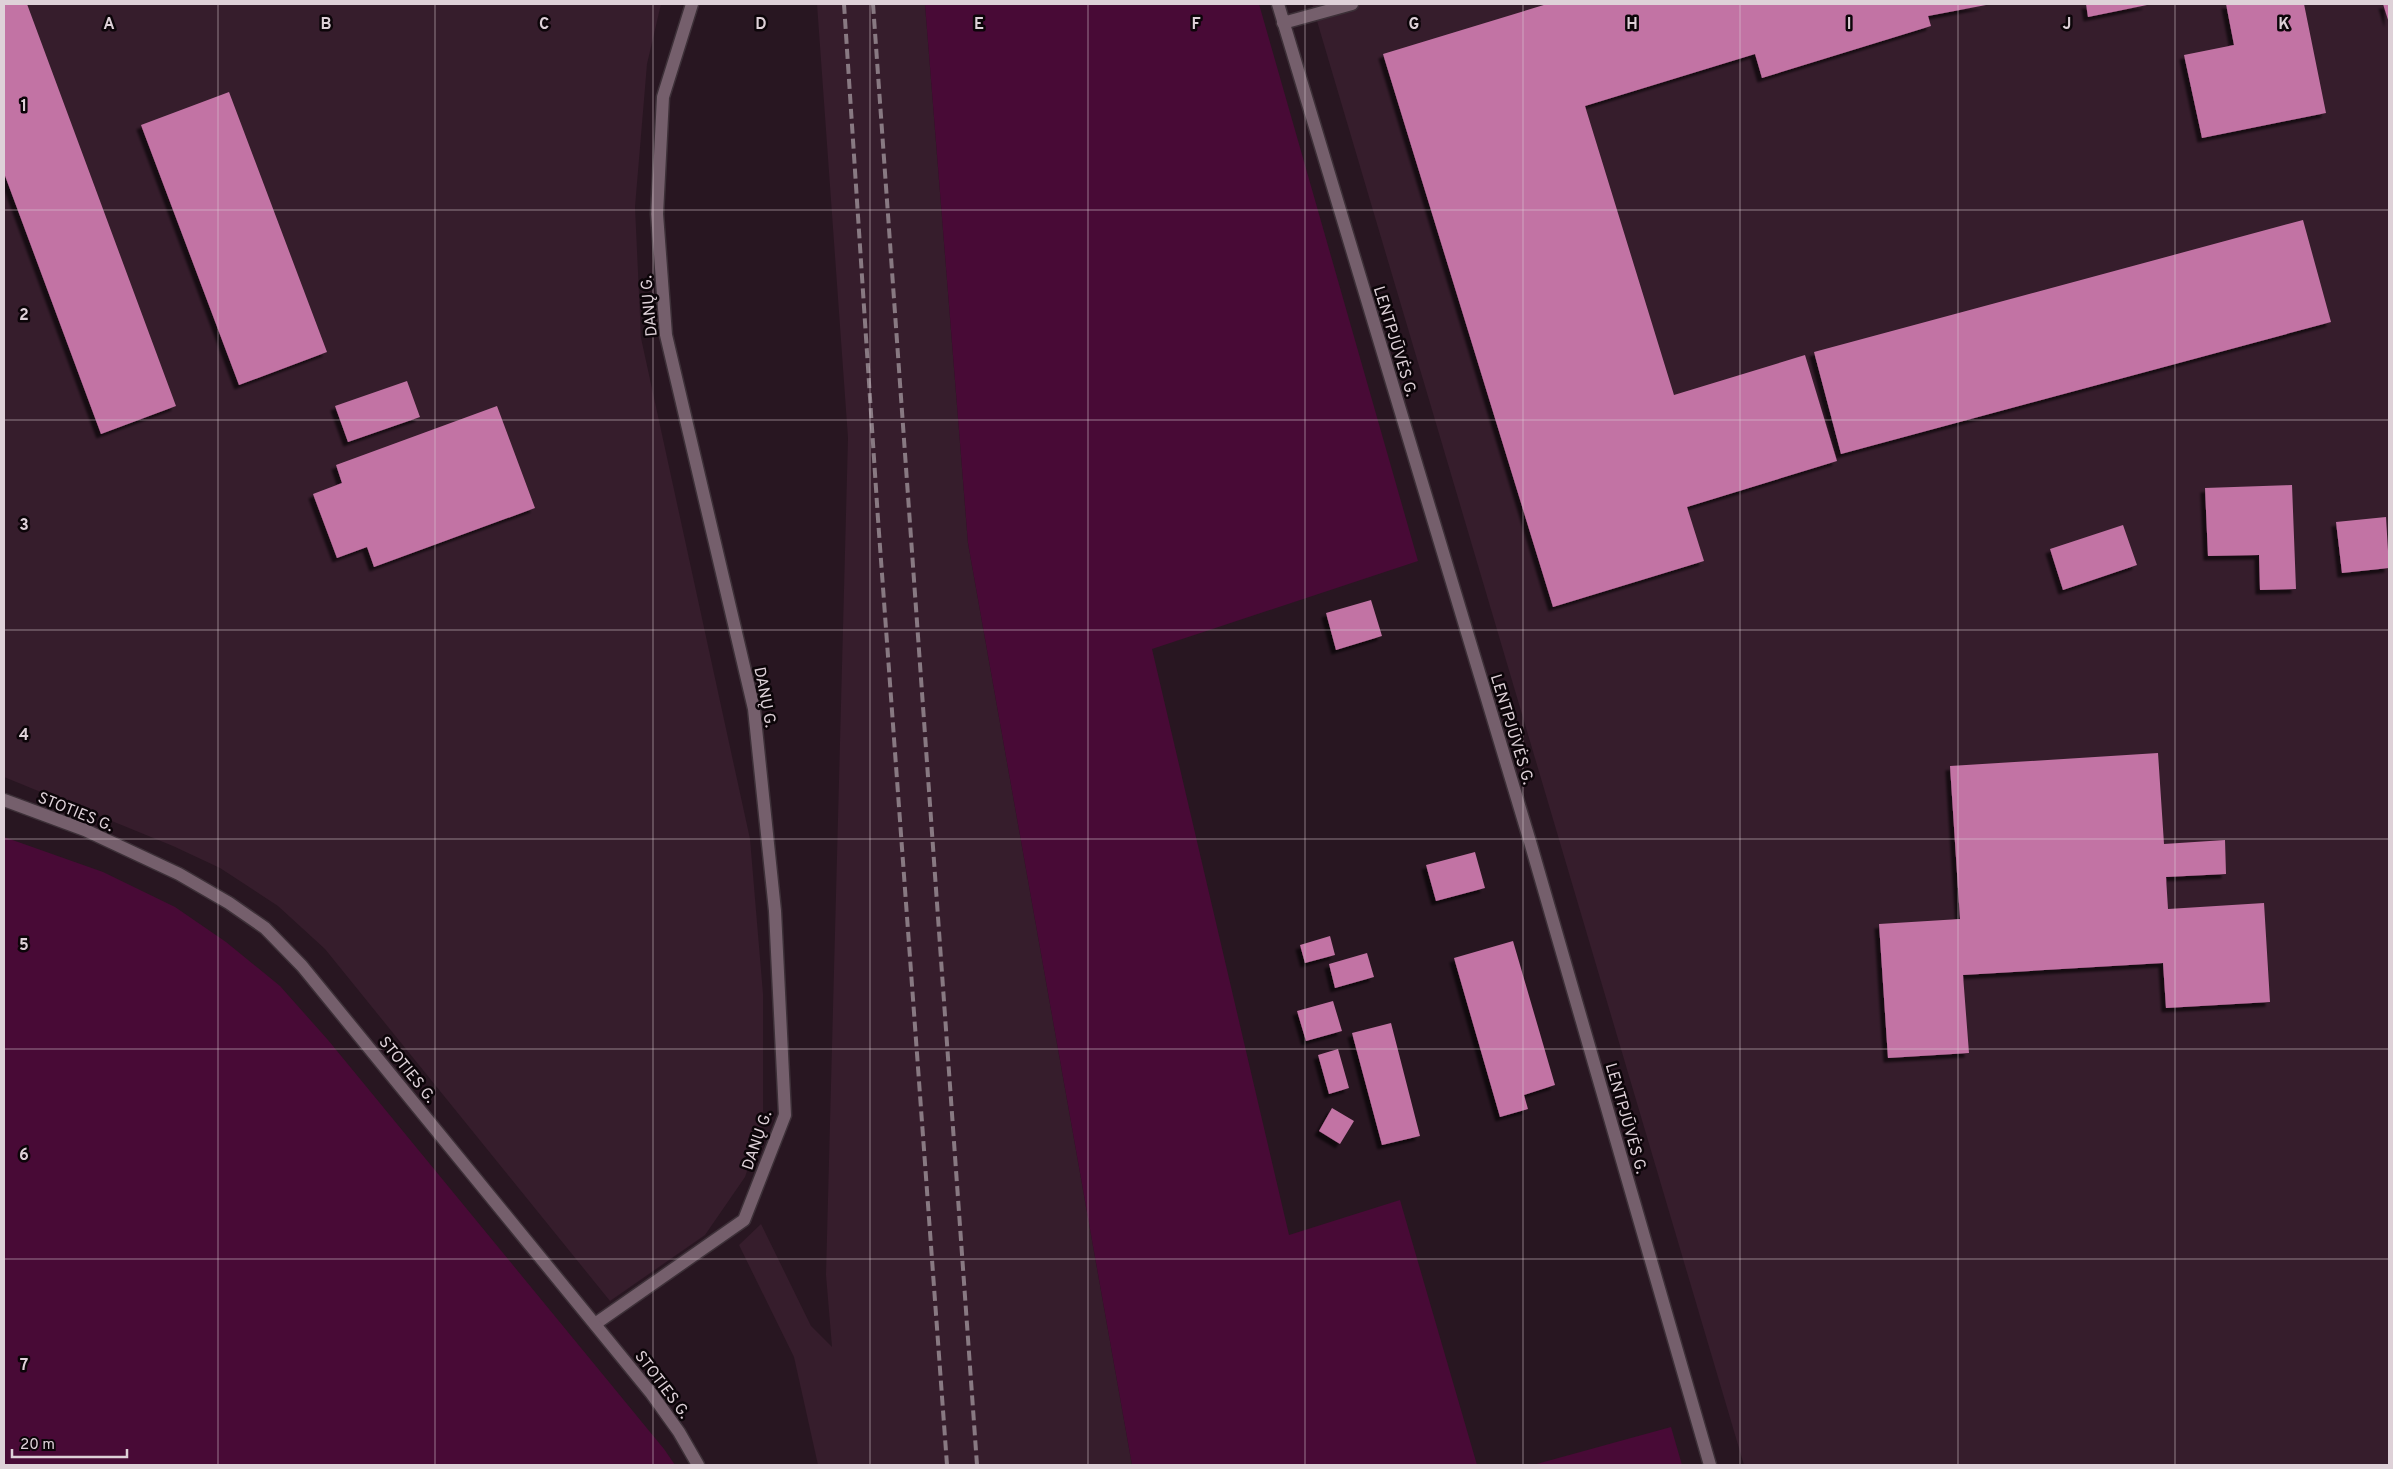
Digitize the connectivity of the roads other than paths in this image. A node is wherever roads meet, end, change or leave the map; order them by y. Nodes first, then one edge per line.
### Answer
1 (692, 4) edge
2 (1278, 4) edge
3 (1352, 4) edge
4 (1283, 23) junction
5 (4, 800) edge
6 (595, 1324) junction
7 (698, 1465) edge
8 (1710, 1465) edge

1 - 6 street, DANŲ G.
2 - 4 street, LENTPJŪVĖS G.
3 - 4 street
4 - 8 street, LENTPJŪVĖS G.
5 - 6 street, STOTIES G.
6 - 7 street, STOTIES G.

